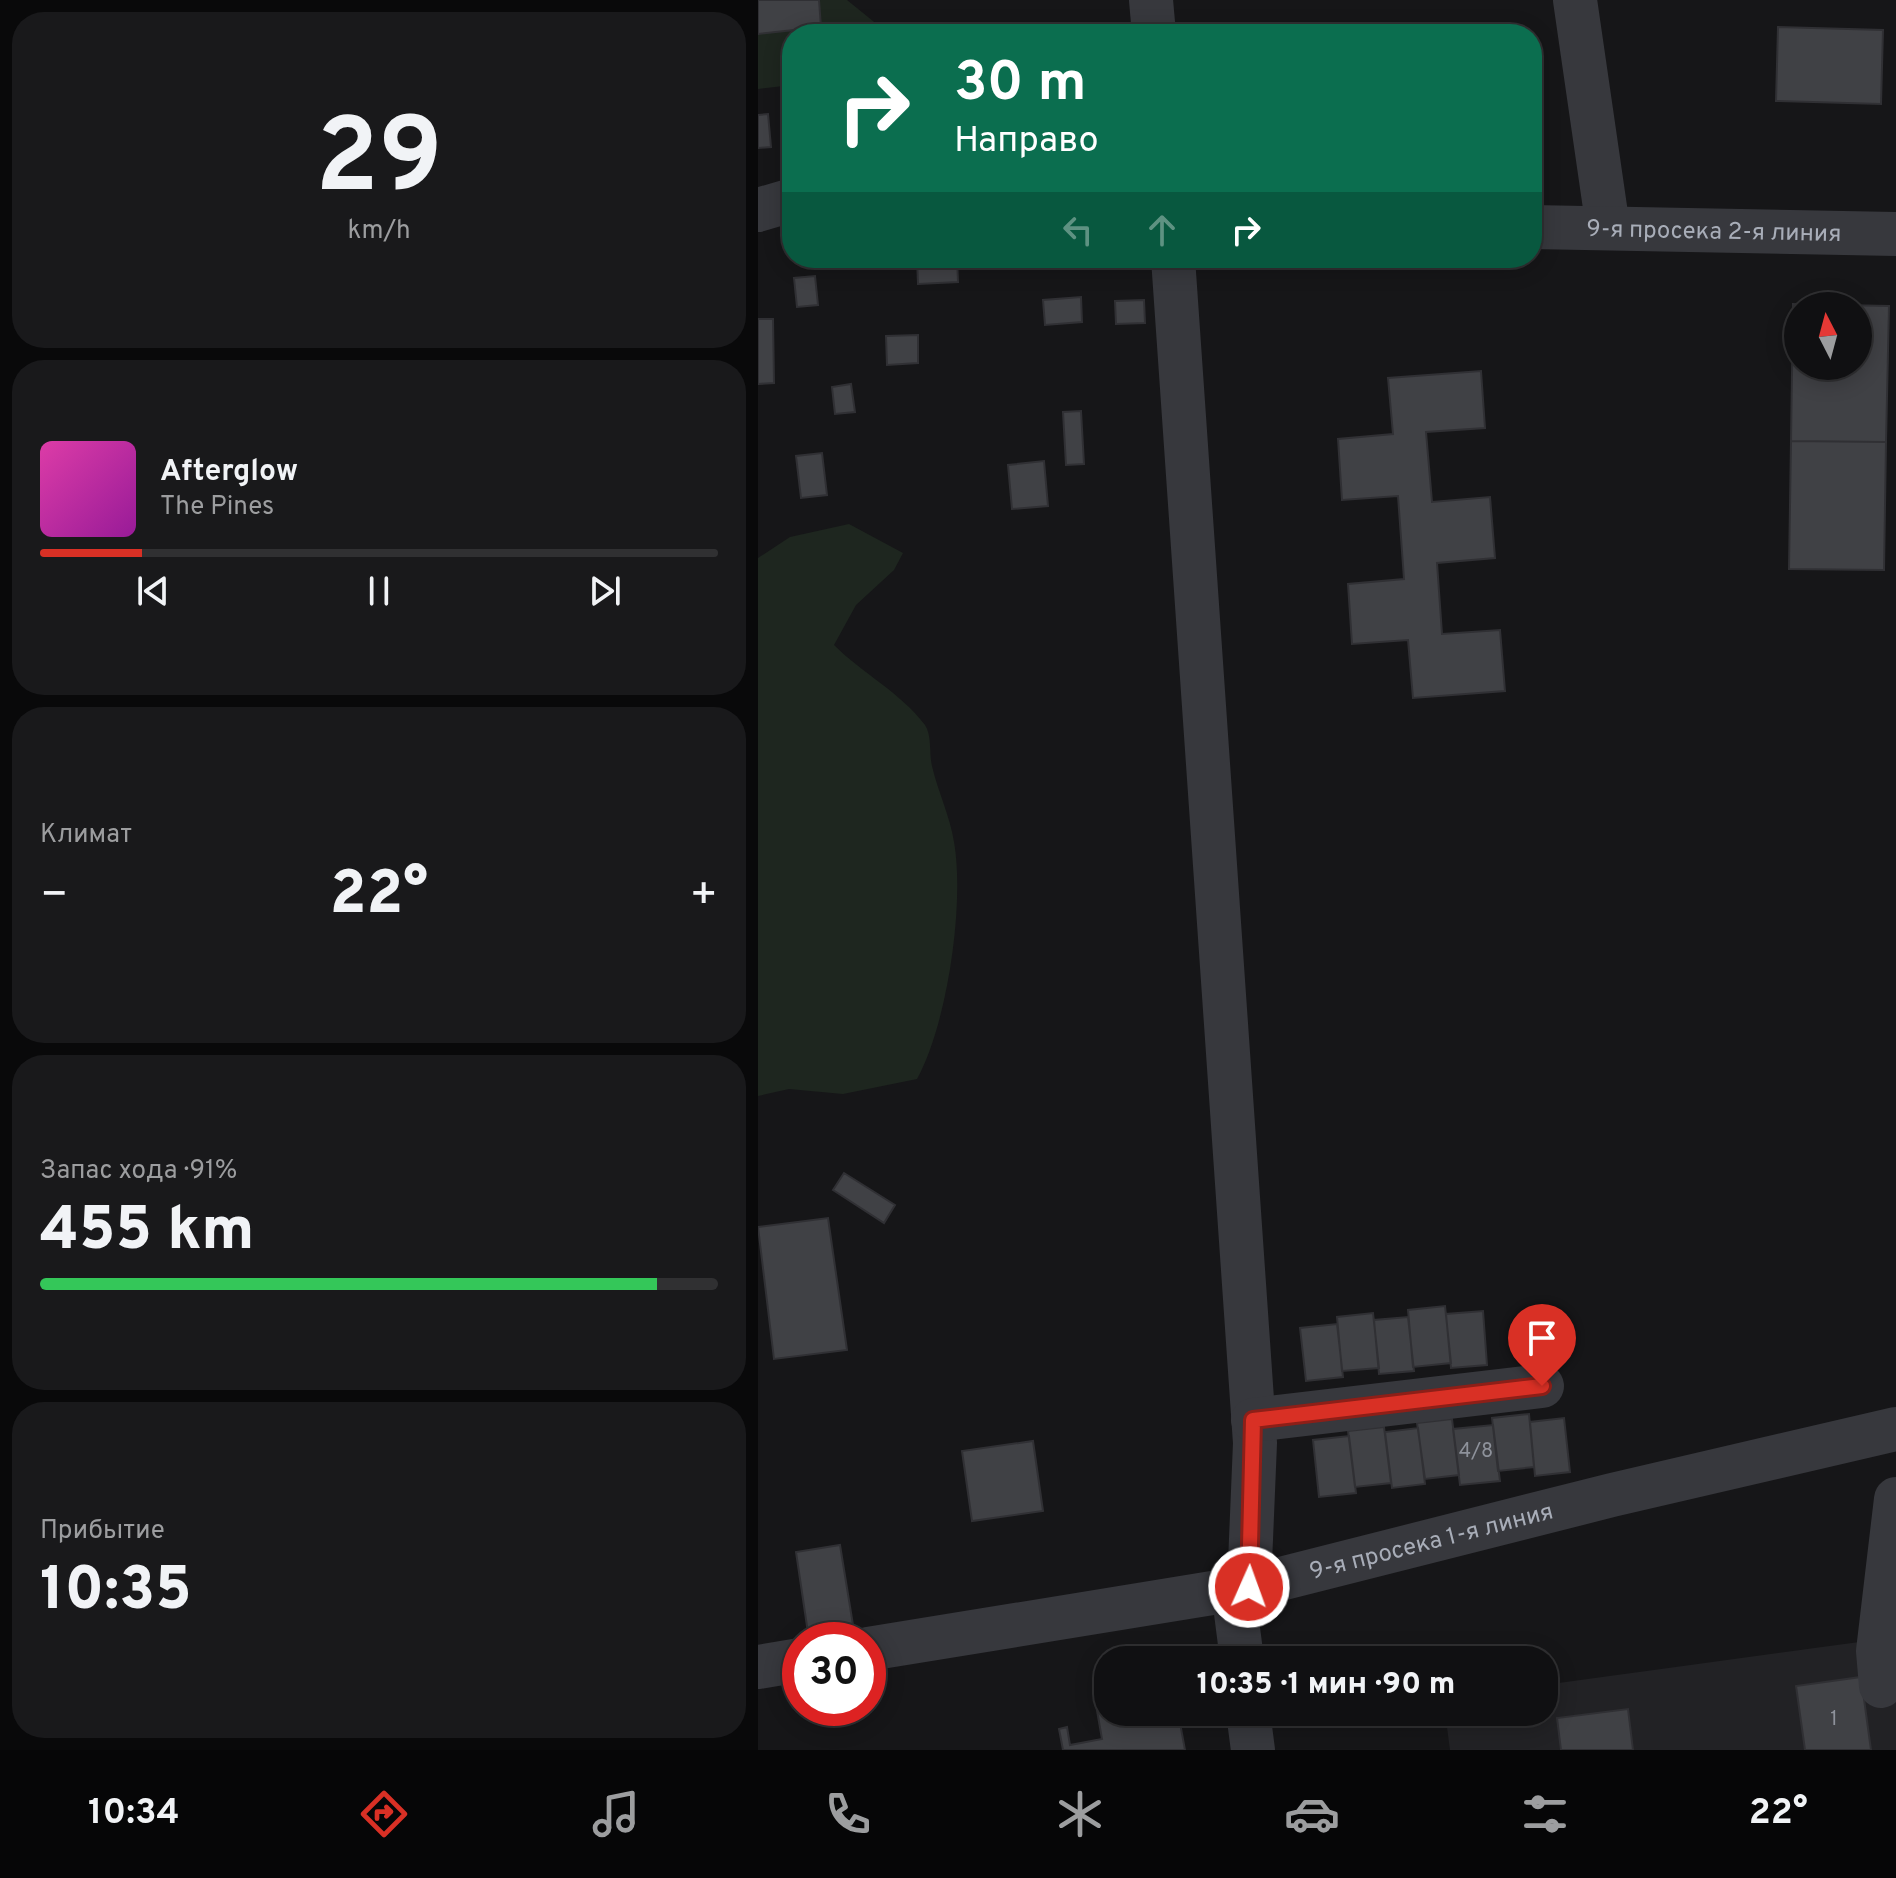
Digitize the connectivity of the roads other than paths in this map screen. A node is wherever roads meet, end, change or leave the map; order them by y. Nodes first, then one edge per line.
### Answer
1 (1151, 0) edge
2 (1575, 0) edge
3 (1153, 24) edge
4 (782, 203) edge
5 (758, 210) edge
6 (1542, 227) edge
7 (1608, 228) junction
8 (1896, 234) edge
9 (1174, 268) edge
10 (1542, 1386) dead end
11 (1253, 1420) junction
12 (1896, 1429) edge
13 (1896, 1499) edge
14 (1241, 1588) junction
15 (886, 1646) edge
16 (1242, 1646) edge
17 (782, 1663) edge
18 (758, 1667) edge
19 (1881, 1686) dead end
20 (1250, 1726) edge
21 (1253, 1750) edge

1 - 3 street
2 - 7 street
4 - 5 street
6 - 7 street, 9-я просека 2-я линия
7 - 8 street, 9-я просека 2-я линия
9 - 11 street
10 - 11 street
11 - 14 street
12 - 14 street, 9-я просека 1-я линия
13 - 19 street
14 - 15 street, 9-я просека 1-я линия
14 - 16 street
17 - 18 street
20 - 21 street

